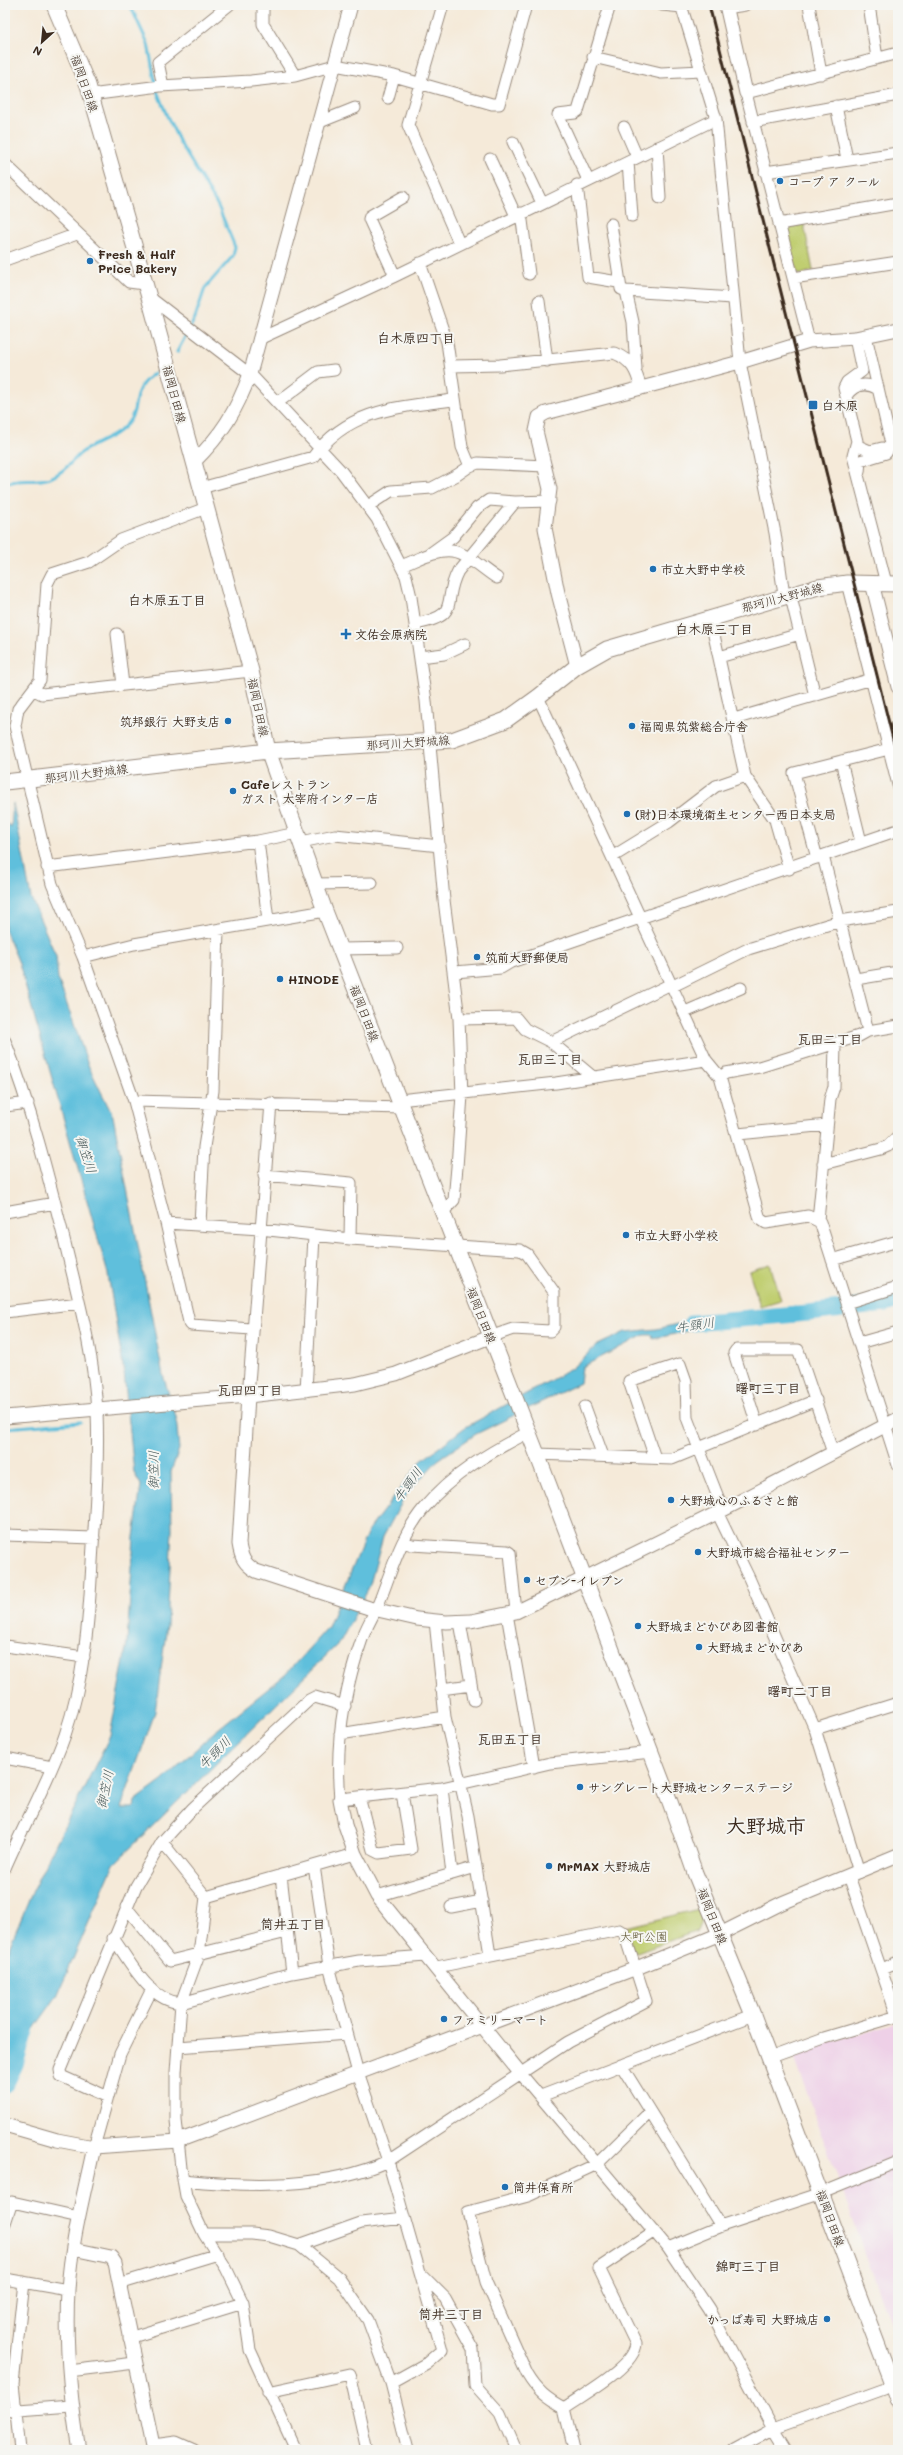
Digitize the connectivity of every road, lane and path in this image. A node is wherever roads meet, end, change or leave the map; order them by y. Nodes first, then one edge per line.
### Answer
1 (54, 5) edge
2 (229, 5) edge
3 (263, 5) edge
4 (351, 5) edge
5 (443, 5) edge
6 (526, 5) edge
7 (610, 5) edge
8 (662, 5) edge
9 (745, 5) edge
10 (809, 5) edge
11 (869, 5) edge
12 (681, 6) edge
13 (726, 7) edge
14 (898, 53) edge
15 (593, 57) junction
16 (878, 58) junction
17 (335, 65) junction
18 (701, 71) junction
19 (821, 74) junction
20 (295, 76) junction
21 (394, 76) junction
22 (421, 83) junction
23 (159, 86) junction
24 (746, 93) junction
25 (90, 95) junction
26 (898, 95) edge
27 (388, 98) dead end
28 (836, 106) junction
29 (355, 108) dead end
30 (716, 119) junction
31 (320, 122) junction
32 (753, 122) junction
33 (624, 127) dead end
34 (513, 142) dead end
35 (657, 148) junction
36 (898, 153) edge
37 (490, 159) dead end
38 (632, 159) junction
39 (847, 159) junction
40 (5, 164) edge
41 (764, 172) junction
42 (588, 180) junction
43 (577, 185) junction
44 (403, 197) dead end
45 (660, 198) dead end
46 (542, 203) junction
47 (898, 203) edge
48 (518, 214) junction
49 (632, 216) dead end
50 (611, 224) dead end
51 (778, 224) junction
52 (77, 234) junction
53 (460, 244) junction
54 (5, 260) edge
55 (898, 262) edge
56 (420, 263) junction
57 (529, 274) dead end
58 (395, 276) junction
59 (793, 278) junction
60 (618, 282) junction
61 (147, 291) junction
62 (626, 291) junction
63 (733, 298) junction
64 (540, 301) dead end
65 (898, 329) edge
66 (861, 337) junction
67 (259, 339) junction
68 (809, 341) junction
69 (547, 361) junction
70 (740, 362) junction
71 (451, 366) junction
72 (636, 369) junction
73 (334, 370) dead end
74 (250, 374) junction
75 (642, 389) junction
76 (878, 389) junction
77 (846, 396) junction
78 (453, 400) junction
79 (277, 402) junction
80 (889, 436) junction
81 (856, 445) junction
82 (320, 448) junction
83 (194, 462) junction
84 (470, 466) junction
85 (545, 466) junction
86 (859, 476) junction
87 (201, 488) junction
88 (550, 501) junction
89 (515, 502) junction
90 (368, 506) junction
91 (206, 508) junction
92 (428, 555) junction
93 (468, 559) junction
94 (401, 566) junction
95 (497, 578) dead end
96 (847, 583) junction
97 (885, 583) edge
98 (787, 594) junction
99 (710, 617) junction
100 (416, 624) junction
101 (117, 634) dead end
102 (800, 634) junction
103 (465, 644) dead end
104 (420, 657) junction
105 (719, 657) junction
106 (577, 666) junction
107 (251, 671) junction
108 (872, 679) junction
109 (123, 685) junction
110 (898, 687) edge
111 (34, 690) junction
112 (815, 696) junction
113 (538, 698) junction
114 (734, 719) junction
115 (431, 742) junction
116 (889, 749) junction
117 (268, 751) junction
118 (841, 761) junction
119 (745, 776) junction
120 (25, 781) junction
121 (5, 782) edge
122 (898, 785) edge
123 (898, 830) edge
124 (299, 838) junction
125 (258, 841) junction
126 (861, 842) junction
127 (440, 846) junction
128 (612, 857) junction
129 (820, 857) junction
130 (47, 867) junction
131 (789, 869) junction
132 (372, 882) dead end
133 (316, 884) junction
134 (326, 911) junction
135 (898, 912) edge
136 (641, 917) junction
137 (268, 920) junction
138 (840, 921) junction
139 (218, 930) junction
140 (397, 948) dead end
141 (341, 949) junction
142 (83, 957) junction
143 (455, 972) junction
144 (898, 972) edge
145 (856, 979) junction
146 (672, 985) junction
147 (740, 988) dead end
148 (685, 1012) junction
149 (459, 1018) junction
150 (898, 1026) edge
151 (868, 1031) junction
152 (5, 1041) edge
153 (552, 1042) junction
154 (835, 1043) junction
155 (706, 1060) junction
156 (593, 1077) junction
157 (720, 1077) junction
158 (462, 1095) junction
159 (134, 1101) junction
160 (212, 1102) junction
161 (28, 1103) junction
162 (271, 1103) junction
163 (400, 1104) junction
164 (5, 1106) edge
165 (827, 1125) junction
166 (738, 1134) junction
167 (898, 1136) edge
168 (823, 1164) junction
169 (264, 1175) junction
170 (55, 1203) junction
171 (5, 1212) edge
172 (442, 1213) junction
173 (818, 1220) junction
174 (166, 1223) junction
175 (200, 1224) junction
176 (260, 1229) junction
177 (314, 1236) junction
178 (350, 1239) junction
179 (898, 1241) edge
180 (454, 1246) junction
181 (832, 1260) junction
182 (898, 1288) edge
183 (79, 1303) junction
184 (846, 1303) junction
185 (5, 1312) edge
186 (252, 1329) junction
187 (898, 1332) edge
188 (490, 1337) junction
189 (858, 1341) junction
190 (306, 1391) junction
191 (248, 1396) junction
192 (816, 1400) junction
193 (585, 1407) dead end
194 (97, 1410) junction
195 (5, 1418) edge
196 (898, 1419) edge
197 (757, 1425) junction
198 (886, 1425) junction
199 (529, 1432) junction
200 (699, 1448) junction
201 (833, 1453) junction
202 (537, 1454) junction
203 (603, 1456) junction
204 (656, 1458) junction
205 (898, 1465) edge
206 (720, 1511) junction
207 (5, 1535) edge
208 (94, 1538) junction
209 (404, 1542) junction
210 (584, 1580) junction
211 (372, 1609) junction
212 (511, 1613) junction
213 (435, 1621) junction
214 (460, 1622) junction
215 (5, 1646) edge
216 (84, 1657) junction
217 (471, 1685) junction
218 (441, 1689) junction
219 (474, 1700) dead end
220 (898, 1704) edge
221 (345, 1706) junction
222 (445, 1717) junction
223 (814, 1729) junction
224 (340, 1734) junction
225 (651, 1752) junction
226 (5, 1758) edge
227 (52, 1767) junction
228 (534, 1767) junction
229 (460, 1785) junction
230 (442, 1788) junction
231 (402, 1793) junction
232 (359, 1797) junction
233 (340, 1799) junction
234 (162, 1842) junction
235 (355, 1854) junction
236 (898, 1855) edge
237 (314, 1866) junction
238 (476, 1867) junction
239 (5, 1868) edge
240 (452, 1874) junction
241 (854, 1874) junction
242 (281, 1875) junction
243 (377, 1896) junction
244 (206, 1897) junction
245 (482, 1901) junction
246 (451, 1906) dead end
247 (126, 1907) junction
248 (286, 1932) junction
249 (720, 1934) junction
250 (112, 1938) junction
251 (199, 1954) junction
252 (490, 1955) junction
253 (426, 1956) junction
254 (898, 1962) edge
255 (329, 1966) junction
256 (437, 1967) junction
257 (634, 1969) junction
258 (882, 1969) junction
259 (292, 1973) junction
260 (152, 1989) junction
261 (181, 2003) junction
262 (753, 2015) junction
263 (898, 2016) edge
264 (482, 2027) junction
265 (347, 2034) junction
266 (178, 2047) junction
267 (768, 2058) junction
268 (621, 2065) junction
269 (358, 2073) junction
270 (521, 2074) junction
271 (541, 2096) junction
272 (108, 2097) junction
273 (650, 2112) junction
274 (5, 2124) edge
275 (178, 2141) junction
276 (94, 2147) junction
277 (388, 2161) junction
278 (898, 2162) edge
279 (597, 2164) junction
280 (183, 2180) junction
281 (822, 2193) junction
282 (79, 2217) junction
283 (404, 2218) junction
284 (5, 2223) edge
285 (721, 2226) junction
286 (653, 2232) junction
287 (204, 2234) junction
288 (299, 2245) junction
289 (668, 2248) junction
290 (73, 2249) junction
291 (218, 2254) junction
292 (420, 2273) junction
293 (5, 2279) edge
294 (24, 2282) junction
295 (119, 2284) junction
296 (68, 2290) junction
297 (243, 2304) junction
298 (129, 2338) junction
299 (135, 2363) junction
300 (69, 2371) junction
301 (895, 2379) edge
302 (391, 2383) junction
303 (268, 2392) junction
304 (898, 2399) edge
305 (71, 2406) junction
306 (564, 2408) junction
307 (10, 2411) edge
308 (773, 2429) junction
309 (153, 2448) edge
310 (20, 2450) edge
311 (79, 2450) edge
312 (194, 2450) edge
313 (296, 2450) edge
314 (367, 2450) edge
315 (408, 2450) edge
316 (516, 2450) edge
317 (574, 2450) edge
318 (734, 2450) edge
319 (786, 2450) edge

1 - 25 main road, 福岡日田線
2 - 23 street
3 - 20 street
4 - 17 street
5 - 22 street
6 - 22 street
7 - 15 street
8 - 12 street
9 - 13 street
10 - 19 street
11 - 16 street
12 - 18 street
13 - 24 street
14 - 16 street
15 - 18 street
15 - 42 street
16 - 19 street
17 - 20 street
17 - 21 street
17 - 31 street
18 - 30 street
19 - 24 street
20 - 23 street
21 - 22 street
21 - 27 street
22 - 53 street
23 - 25 street
24 - 32 street
25 - 61 main road, 福岡日田線
26 - 28 street
28 - 32 street
28 - 39 street
29 - 31 street
30 - 35 street
30 - 63 street
31 - 67 street
32 - 41 street
33 - 38 street
34 - 46 street
35 - 38 street
35 - 45 street
36 - 39 street
37 - 48 street
38 - 42 street
38 - 49 street
39 - 41 street
40 - 52 street
41 - 51 street
42 - 43 street
43 - 46 street
43 - 60 street
44 - 58 street
46 - 48 street
47 - 51 street
48 - 53 street
48 - 57 street
50 - 60 street
51 - 59 street
52 - 54 street
52 - 61 street
53 - 56 street
55 - 59 street
56 - 58 street
56 - 71 street
58 - 67 street
59 - 68 street
60 - 62 street
61 - 74 street
61 - 83 main road, 福岡日田線
62 - 63 street
62 - 72 street
63 - 70 street
64 - 69 street
65 - 66 street
66 - 68 street
66 - 76 street
66 - 77 street
67 - 74 street
68 - 70 street
69 - 71 street
69 - 72 street
70 - 75 street
70 - 98 street
71 - 78 street
72 - 75 street
73 - 79 street
74 - 79 street
74 - 83 street
75 - 85 street
76 - 77 street
76 - 80 street
77 - 81 street
78 - 82 street
78 - 84 street
79 - 82 street
80 - 81 street
80 - 86 street
81 - 86 street
82 - 87 street
82 - 90 street
83 - 87 main road, 福岡日田線
84 - 85 street
84 - 90 street
85 - 88 street
86 - 97 street
87 - 91 main road, 福岡日田線
88 - 89 street
88 - 106 street
89 - 92 street
89 - 93 street
90 - 94 street
91 - 107 main road, 福岡日田線
91 - 111 street
92 - 93 street
92 - 94 street
93 - 95 street
93 - 100 street
94 - 100 street
96 - 97 main road, 那珂川大野城線
96 - 98 main road, 那珂川大野城線
96 - 108 street
97 - 110 street
98 - 99 main road, 那珂川大野城線
98 - 102 street
99 - 105 street
99 - 106 main road, 那珂川大野城線
100 - 104 street
101 - 109 street
102 - 105 street
102 - 112 street
103 - 104 street
104 - 115 street
105 - 114 street
106 - 113 main road, 那珂川大野城線
107 - 109 street
107 - 117 main road, 福岡日田線
108 - 112 street
108 - 116 street
109 - 111 street
111 - 120 street
112 - 114 street
113 - 115 main road, 那珂川大野城線
113 - 128 street
114 - 119 street
115 - 117 main road, 那珂川大野城線
115 - 127 street
116 - 118 street
116 - 122 street
117 - 120 main road, 那珂川大野城線
117 - 124 main road, 福岡日田線
118 - 126 street
118 - 129 street
119 - 128 street
119 - 131 street
120 - 121 main road, 那珂川大野城線
120 - 130 street
123 - 126 street
124 - 125 street
124 - 127 street
124 - 133 main road, 福岡日田線
125 - 130 street
125 - 137 street
126 - 129 street
127 - 143 street
128 - 136 street
129 - 131 street
129 - 138 street
130 - 142 street
131 - 136 street
132 - 133 street
133 - 134 main road, 福岡日田線
134 - 137 street
134 - 141 main road, 福岡日田線
135 - 138 street
136 - 143 street
136 - 146 street
137 - 139 street
138 - 145 street
138 - 146 street
139 - 142 street
139 - 160 street
140 - 141 street
141 - 163 main road, 福岡日田線
142 - 159 street
143 - 149 street
144 - 145 street
145 - 151 street
146 - 148 street
146 - 153 street
147 - 148 street
148 - 155 street
149 - 153 street
149 - 158 street
150 - 151 street
151 - 154 street
152 - 161 street
153 - 156 street
154 - 157 street
154 - 165 street
155 - 156 street
155 - 157 street
156 - 158 street
157 - 166 street
158 - 163 street
158 - 172 street
159 - 160 street
159 - 174 street
160 - 162 street
160 - 175 street
161 - 164 street
161 - 170 street
162 - 163 street
162 - 169 street
163 - 172 main road, 福岡日田線
165 - 166 street
165 - 168 street
166 - 173 street
167 - 168 street
168 - 173 street
169 - 176 street
169 - 178 street
170 - 171 street
170 - 183 street
172 - 180 main road, 福岡日田線
173 - 181 street
174 - 175 street
174 - 186 street
175 - 176 street
176 - 177 street
176 - 186 street
177 - 178 street
177 - 190 street
178 - 180 street
179 - 181 street
180 - 188 main road, 福岡日田線
180 - 188 street
181 - 184 street
182 - 184 street
183 - 185 street
183 - 194 street
184 - 189 street
186 - 191 street
187 - 189 street
188 - 190 street
188 - 199 main road, 福岡日田線
189 - 198 street
190 - 191 street
191 - 194 street
191 - 211 street
192 - 197 street
192 - 197 street
192 - 201 street
193 - 203 street
194 - 195 street
194 - 208 street
196 - 198 street
197 - 200 street
198 - 201 street
198 - 205 street
199 - 202 main road, 福岡日田線
199 - 209 street
200 - 204 street
200 - 204 street
200 - 206 street
201 - 206 street
202 - 203 street
202 - 210 main road, 福岡日田線
203 - 204 street
206 - 210 street
206 - 223 street
207 - 208 street
208 - 216 street
209 - 211 street
209 - 212 street
210 - 212 street
210 - 225 main road, 福岡日田線
211 - 213 street
211 - 221 street
212 - 214 street
212 - 228 street
213 - 214 street
213 - 218 street
214 - 217 street
215 - 216 street
216 - 227 street
217 - 218 street
217 - 219 street
218 - 222 street
220 - 223 street
221 - 224 street
221 - 234 street
222 - 224 street
222 - 229 street
223 - 241 street
224 - 233 street
225 - 228 street
225 - 249 main road, 福岡日田線
226 - 227 street
227 - 239 street
228 - 229 street
229 - 230 street
229 - 238 street
230 - 231 street
230 - 240 street
231 - 232 street
231 - 232 street
232 - 233 street
233 - 235 street
234 - 244 street
234 - 247 street
235 - 237 street
235 - 243 street
236 - 241 street
237 - 242 street
237 - 255 street
238 - 240 street
238 - 245 street
240 - 243 street
241 - 249 street
241 - 258 street
242 - 244 street
242 - 248 street
243 - 253 street
244 - 251 street
245 - 246 street
245 - 252 street
247 - 250 street
247 - 251 street
248 - 251 street
248 - 259 street
249 - 257 street
249 - 262 main road, 福岡日田線
250 - 260 street
250 - 272 street
251 - 261 street
252 - 256 street
252 - 257 street
253 - 255 street
253 - 256 street
254 - 258 street
255 - 259 street
255 - 265 street
256 - 264 street
257 - 264 street
257 - 270 street
258 - 263 street
259 - 261 street
260 - 261 street
260 - 272 street
261 - 266 street
262 - 267 main road, 福岡日田線
262 - 268 street
263 - 267 street
264 - 269 street
264 - 270 street
265 - 266 street
265 - 269 street
266 - 275 street
267 - 281 main road, 福岡日田線
268 - 271 street
268 - 273 street
269 - 275 street
269 - 277 street
270 - 271 street
270 - 277 street
271 - 279 street
272 - 276 street
273 - 279 street
273 - 285 street
274 - 276 street
275 - 276 street
275 - 280 street
276 - 282 street
277 - 280 street
277 - 283 street
278 - 281 street
279 - 286 street
279 - 306 street
280 - 287 street
281 - 285 street
281 - 301 main road, 福岡日田線
282 - 284 street
282 - 290 street
283 - 288 street
283 - 292 street
285 - 289 street
286 - 289 street
286 - 306 street
287 - 288 street
287 - 291 street
288 - 302 street
289 - 308 street
290 - 295 street
290 - 296 street
291 - 295 street
291 - 297 street
292 - 302 street
292 - 316 street
293 - 294 street
294 - 296 street
294 - 307 street
295 - 298 street
296 - 300 street
297 - 298 street
297 - 303 street
298 - 299 street
299 - 300 street
299 - 309 street
300 - 305 street
301 - 304 main road, 福岡日田線
301 - 308 street
302 - 315 street
303 - 313 street
303 - 314 street
305 - 307 street
305 - 311 street
306 - 317 street
307 - 310 street
308 - 318 street
308 - 319 street
309 - 312 street

